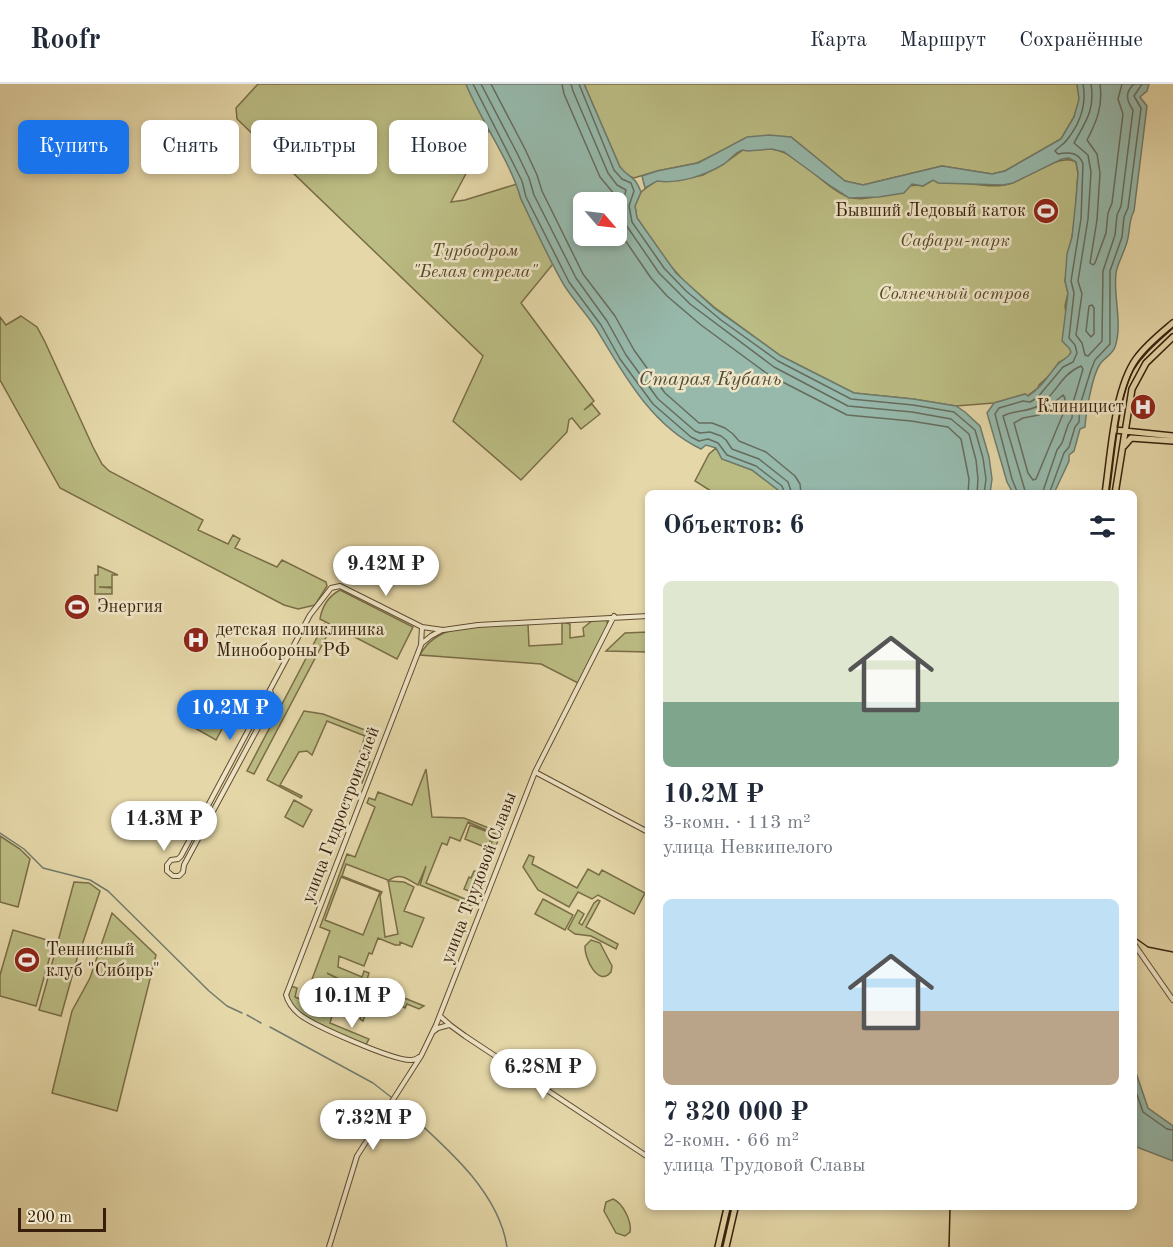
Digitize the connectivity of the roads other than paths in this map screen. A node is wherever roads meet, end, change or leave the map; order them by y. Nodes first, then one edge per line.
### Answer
1 (1173, 323) edge
2 (1173, 337) edge
3 (1127, 417) junction
4 (1115, 430) junction
5 (1125, 431) junction
6 (1138, 433) junction
7 (1173, 436) edge
8 (1173, 441) edge
9 (1122, 451) junction
10 (1106, 490) edge
11 (1116, 490) edge
12 (614, 616) junction
13 (645, 616) edge
14 (422, 627) junction
15 (443, 630) junction
16 (421, 645) junction
17 (270, 690) junction
18 (262, 705) junction
19 (268, 708) junction
20 (535, 772) junction
21 (212, 798) junction
22 (219, 802) junction
23 (645, 830) edge
24 (178, 859) junction
25 (184, 865) junction
26 (1137, 948) edge
27 (1173, 1000) edge
28 (442, 1009) junction
29 (450, 1025) junction
30 (431, 1035) junction
31 (421, 1056) junction
32 (645, 1154) edge
33 (726, 1210) edge
34 (735, 1210) edge
35 (329, 1247) edge
36 (718, 1247) edge
37 (726, 1247) edge

1 - 4 main road
2 - 3 main road
3 - 5 main road
3 - 6 main road
4 - 5 main road
4 - 10 main road
5 - 6 main road
5 - 9 main road
6 - 7 main road
8 - 9 main road
9 - 11 main road
12 - 13 street
12 - 15 street
12 - 20 street, улица Трудовой Славы
14 - 15 street
14 - 16 street, улица Гидростроителей
14 - 17 street
15 - 16 street
16 - 31 street, улица Гидростроителей
17 - 18 street
17 - 19 street
18 - 19 street
18 - 21 street
19 - 22 street
20 - 23 street
20 - 28 street, улица Трудовой Славы
21 - 22 street
21 - 24 street
22 - 25 street
24 - 25 street
24 - 25 street
26 - 27 street
28 - 29 street
28 - 30 street, улица Трудовой Славы
29 - 30 street
29 - 32 street
30 - 31 street, улица Трудовой Славы
31 - 35 street, улица Трудовой Славы
33 - 36 main road
34 - 37 main road

